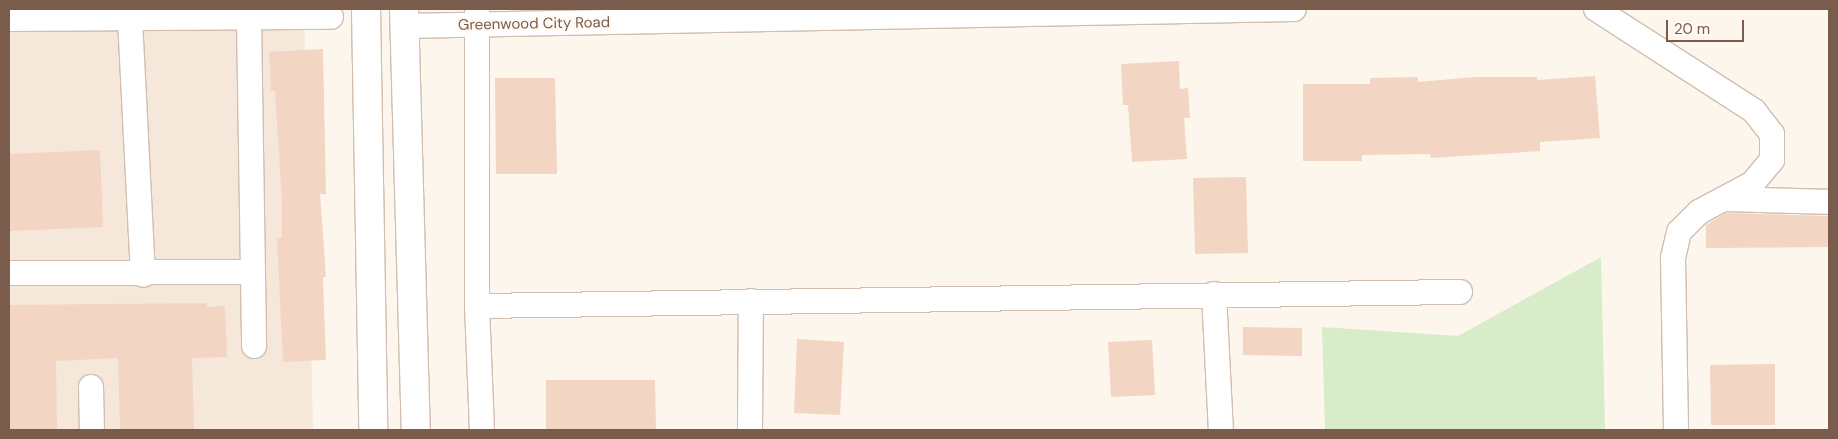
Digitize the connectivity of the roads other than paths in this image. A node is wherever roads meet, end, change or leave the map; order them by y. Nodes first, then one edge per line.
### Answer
1 (366, 9) edge
2 (1294, 9) edge
3 (1596, 9) edge
4 (1097, 11) edge
5 (925, 12) edge
6 (701, 15) edge
7 (331, 17) dead end
8 (404, 17) edge
9 (477, 17) edge
10 (9, 19) edge
11 (130, 19) junction
12 (249, 20) junction
13 (1728, 199) junction
14 (1829, 202) edge
15 (253, 272) junction
16 (9, 273) edge
17 (144, 275) junction
18 (1460, 292) dead end
19 (1214, 294) junction
20 (751, 301) junction
21 (477, 306) junction
22 (254, 346) dead end
23 (414, 374) junction
24 (372, 375) junction
25 (91, 387) dead end
26 (92, 430) edge
27 (373, 430) edge
28 (416, 430) edge
29 (482, 430) edge
30 (750, 430) edge
31 (1221, 430) edge
32 (1676, 430) edge

1 - 24 main road
2 - 4 street, Greenwood City Road
3 - 13 street
4 - 5 street, Greenwood City Road
5 - 6 street, Greenwood City Road
6 - 9 street, Greenwood City Road
7 - 12 street
8 - 9 street, Greenwood City Road
8 - 23 main road
9 - 21 street
10 - 11 street
11 - 12 street
11 - 17 street
12 - 15 street
13 - 14 street
13 - 32 street
15 - 17 street
15 - 22 street
16 - 17 street
18 - 19 street
19 - 20 street
19 - 31 street
20 - 21 street
20 - 30 street
21 - 29 street
23 - 24 main road
23 - 28 main road
24 - 27 main road
25 - 26 street

